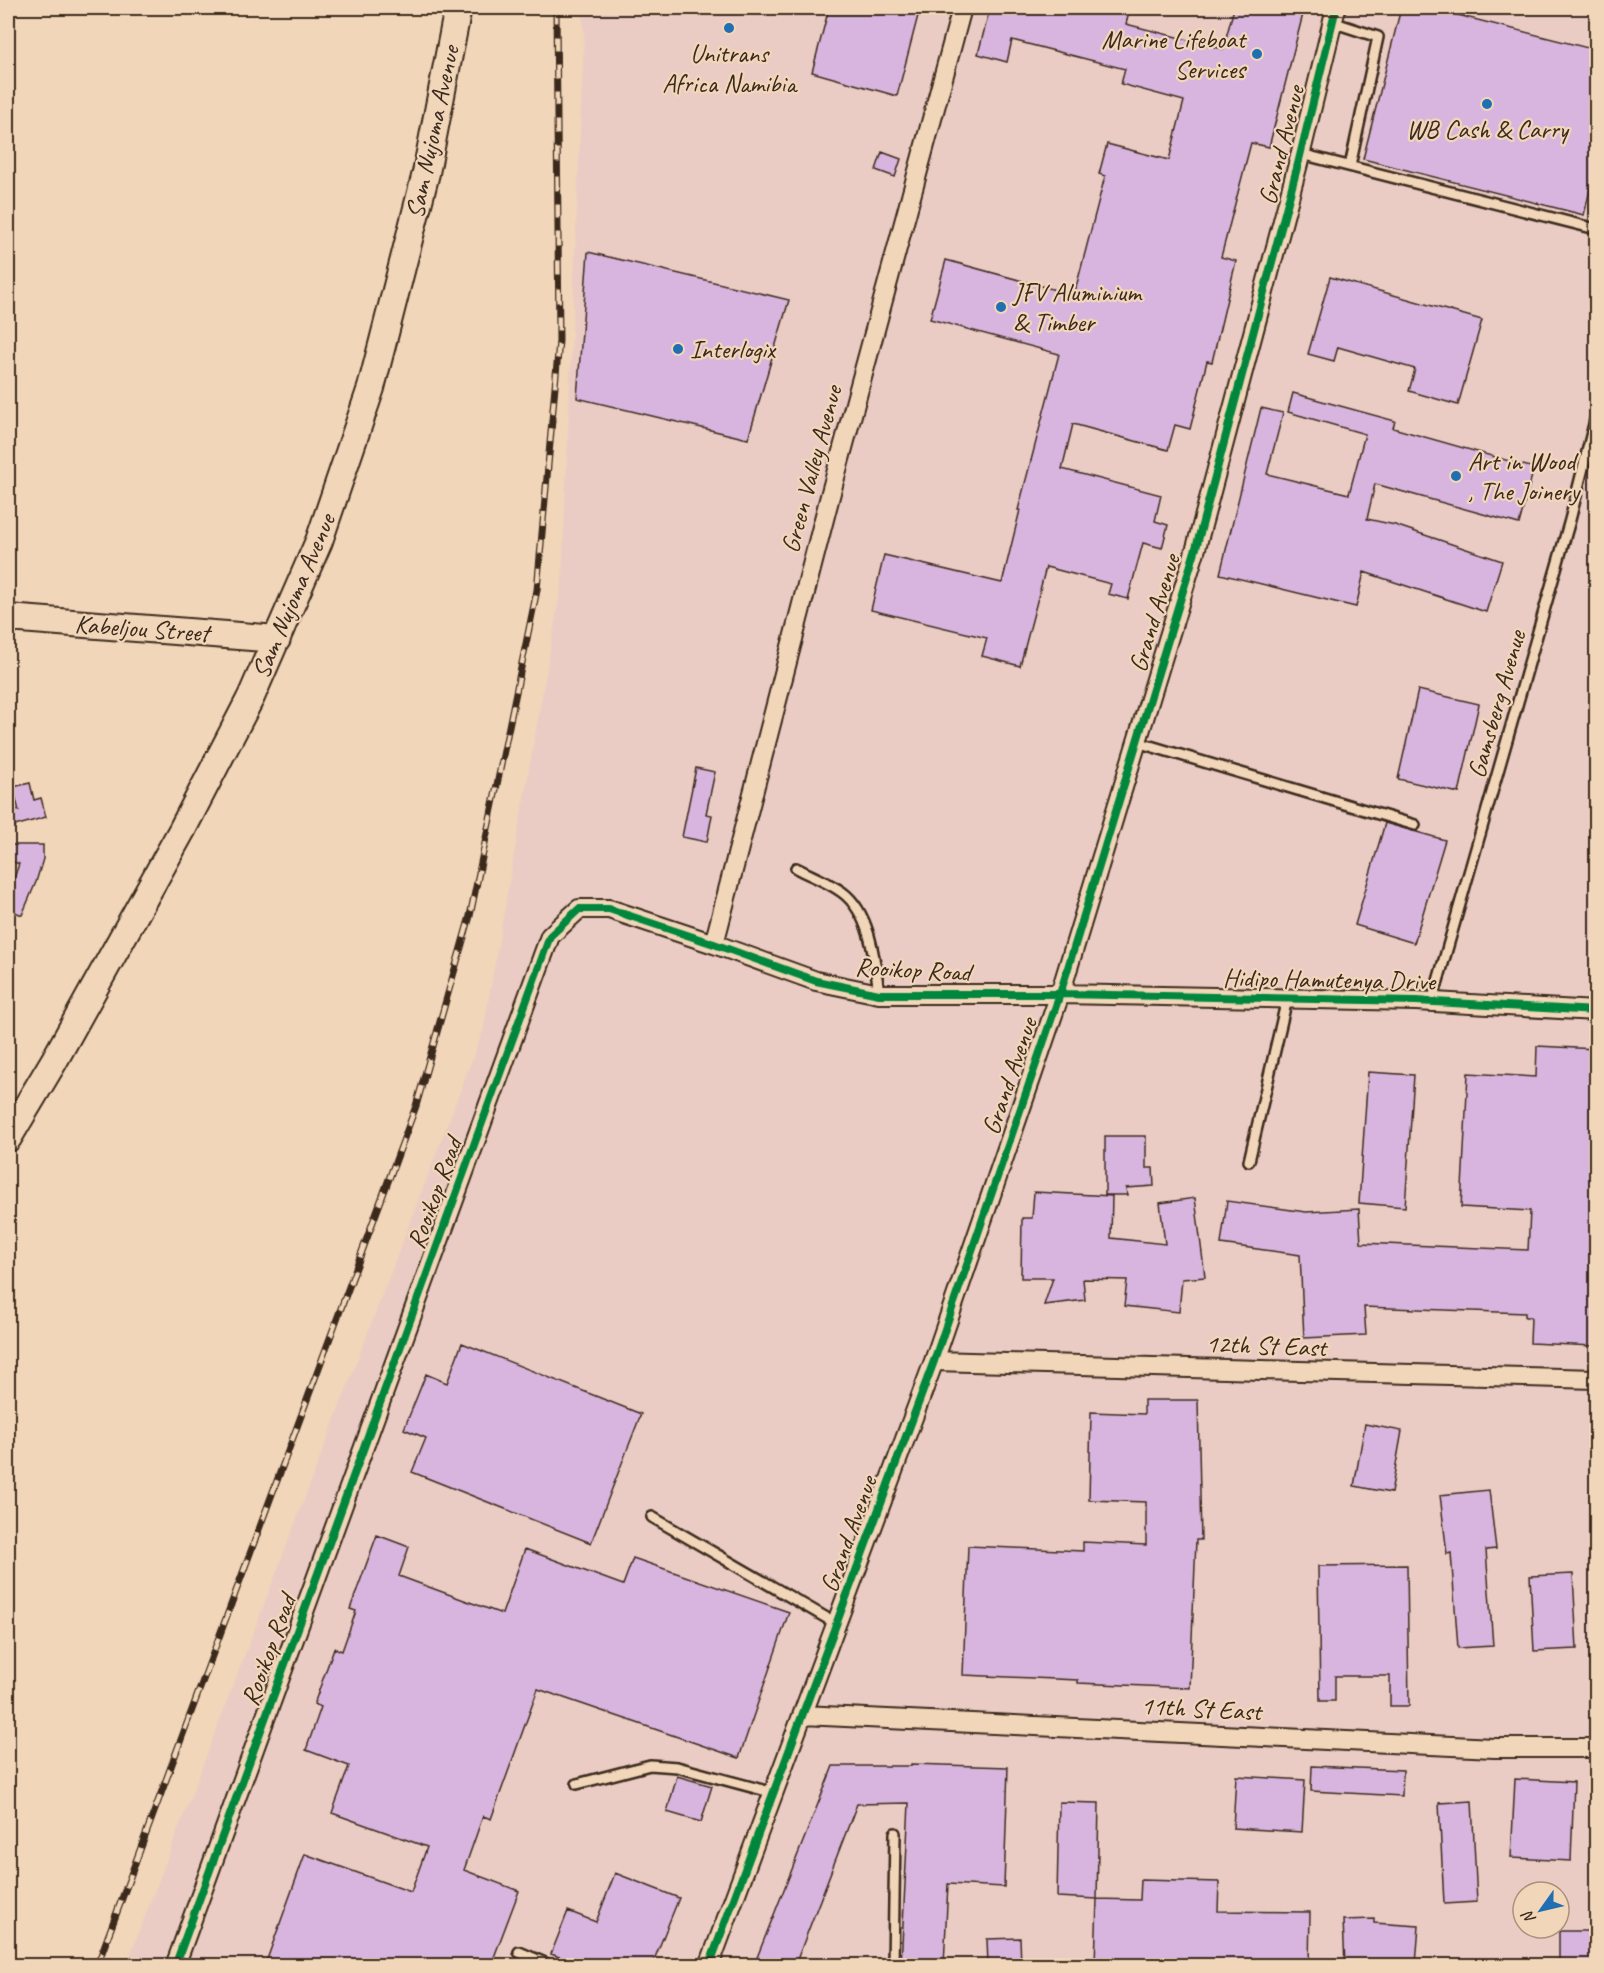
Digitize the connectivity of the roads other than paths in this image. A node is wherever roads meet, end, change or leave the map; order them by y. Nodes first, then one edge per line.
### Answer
1 (458, 8) edge
2 (962, 8) edge
3 (1334, 15) edge
4 (1301, 154) junction
5 (1350, 166) junction
6 (1596, 230) edge
7 (1596, 416) edge
8 (8, 618) edge
9 (277, 639) junction
10 (1137, 742) junction
11 (1415, 825) dead end
12 (796, 868) dead end
13 (714, 944) junction
14 (879, 994) junction
15 (1060, 994) junction
16 (1287, 999) junction
17 (1432, 1002) junction
18 (1596, 1011) edge
19 (8, 1138) edge
20 (1250, 1161) dead end
21 (934, 1360) junction
22 (1596, 1379) edge
23 (652, 1517) dead end
24 (837, 1624) junction
25 (804, 1715) junction
26 (1596, 1748) edge
27 (577, 1784) dead end
28 (774, 1793) junction
29 (895, 1833) dead end
30 (519, 1952) dead end
31 (175, 1965) edge
32 (552, 1965) edge
33 (709, 1965) edge
34 (893, 1965) edge

1 - 9 street, Sam Nujoma Avenue
2 - 13 street, Green Valley Avenue
3 - 4 street, Grand Avenue
3 - 5 lane
4 - 5 lane
4 - 10 street, Grand Avenue
5 - 6 lane
7 - 17 lane, Gamsberg Avenue
8 - 9 street, Kabeljou Street
9 - 19 street, Sam Nujoma Avenue
10 - 11 lane
10 - 15 street, Grand Avenue
12 - 14 lane
13 - 14 street, Rooikop Road
13 - 31 street, Rooikop Road
14 - 15 street, Rooikop Road
15 - 16 street, Hidipo Hamutenya Drive
15 - 21 street, Grand Avenue
16 - 17 street, Hidipo Hamutenya Drive
16 - 20 lane
17 - 18 street, Hidipo Hamutenya Drive
21 - 22 street, 12th St East
21 - 24 street, Grand Avenue
23 - 24 lane
24 - 25 street, Grand Avenue
25 - 26 street, 11th St East
25 - 28 street, Grand Avenue
27 - 28 lane
28 - 33 street, Grand Avenue
29 - 34 lane
30 - 32 lane

